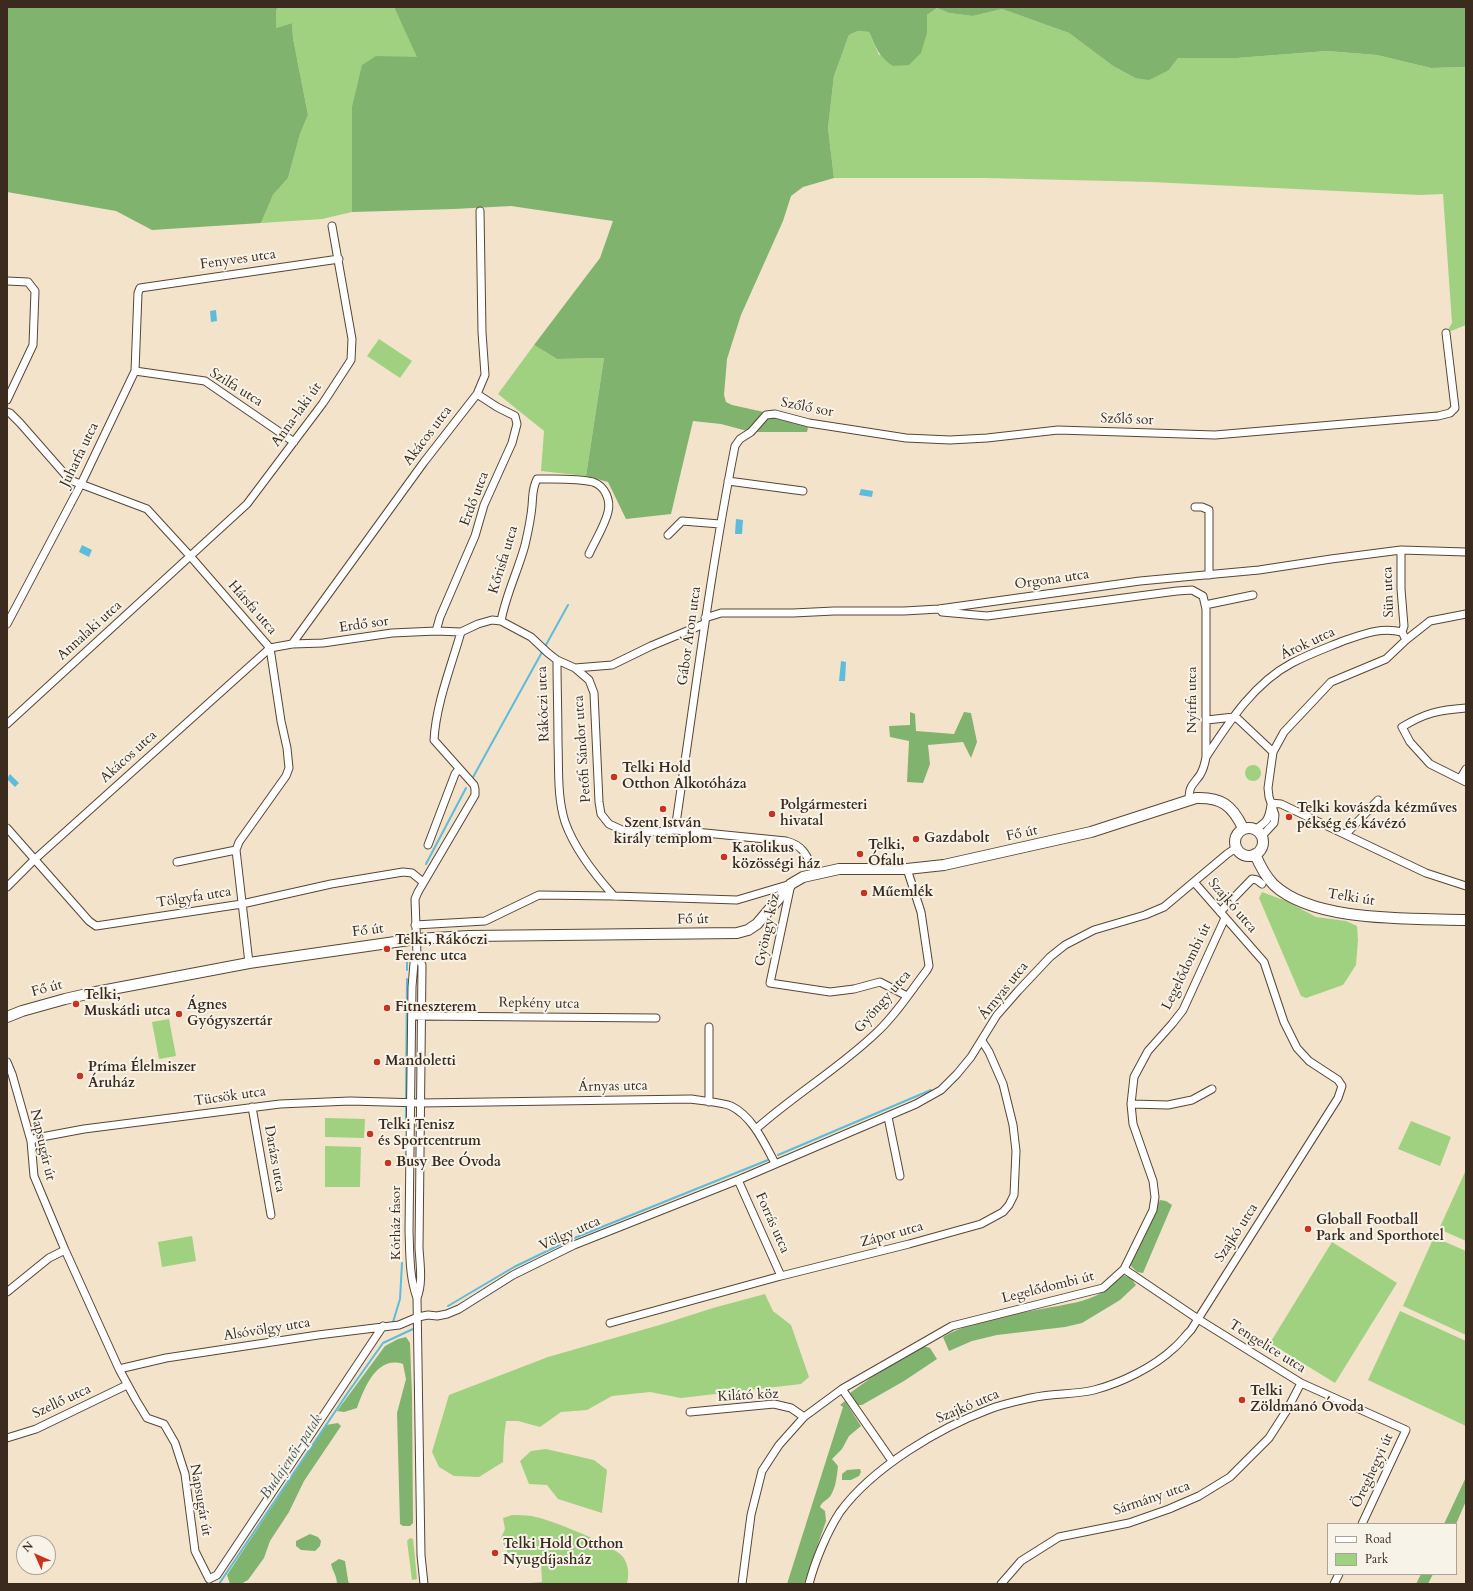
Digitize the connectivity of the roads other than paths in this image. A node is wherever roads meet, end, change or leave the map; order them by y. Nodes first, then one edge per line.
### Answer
1 (480, 211) dead end
2 (332, 226) dead end
3 (339, 259) junction
4 (7, 281) edge
5 (140, 288) joint
6 (1446, 333) dead end
7 (135, 371) junction
8 (476, 394) junction
9 (7, 400) edge
10 (7, 412) edge
11 (294, 442) junction
12 (735, 446) joint
13 (728, 482) junction
14 (81, 484) junction
15 (803, 491) dead end
16 (1195, 507) dead end
17 (720, 524) junction
18 (668, 535) dead end
19 (1401, 550) junction
20 (1466, 552) edge
21 (589, 554) dead end
22 (191, 557) junction
23 (1208, 575) junction
24 (1253, 595) dead end
25 (1205, 605) junction
26 (939, 609) junction
27 (1466, 614) edge
28 (500, 620) junction
29 (704, 621) junction
30 (7, 624) edge
31 (436, 631) junction
32 (461, 632) junction
33 (1402, 632) junction
34 (1406, 640) junction
35 (292, 644) junction
36 (270, 648) junction
37 (557, 660) junction
38 (575, 668) junction
39 (1466, 708) edge
40 (1234, 717) junction
41 (1207, 720) junction
42 (7, 724) edge
43 (1273, 752) junction
44 (1206, 757) junction
45 (458, 769) junction
46 (1466, 769) edge
47 (1463, 781) edge
48 (1190, 800) junction
49 (1378, 800) dead end
50 (1271, 803) junction
51 (7, 828) edge
52 (1243, 828) junction
53 (675, 830) junction
54 (1259, 833) junction
55 (1346, 834) junction
56 (428, 845) dead end
57 (1236, 848) junction
58 (236, 850) junction
59 (1256, 854) junction
60 (34, 860) junction
61 (177, 862) dead end
62 (907, 869) junction
63 (815, 873) junction
64 (423, 882) junction
65 (1194, 882) junction
66 (791, 884) junction
67 (1262, 884) dead end
68 (1466, 886) edge
69 (7, 887) edge
70 (614, 896) junction
71 (242, 904) junction
72 (1220, 912) junction
73 (1225, 918) junction
74 (1466, 920) edge
75 (415, 925) junction
76 (416, 939) junction
77 (417, 956) junction
78 (249, 963) junction
79 (906, 996) junction
80 (421, 1016) junction
81 (7, 1017) edge
82 (412, 1017) junction
83 (656, 1018) dead end
84 (709, 1027) dead end
85 (982, 1041) junction
86 (7, 1062) edge
87 (1212, 1089) dead end
88 (709, 1102) junction
89 (411, 1103) junction
90 (421, 1103) junction
91 (1130, 1104) junction
92 (252, 1107) junction
93 (888, 1117) junction
94 (756, 1129) junction
95 (30, 1140) junction
96 (776, 1163) junction
97 (900, 1176) dead end
98 (738, 1180) junction
99 (271, 1215) dead end
100 (410, 1248) junction
101 (419, 1248) junction
102 (65, 1250) junction
103 (1124, 1269) junction
104 (781, 1276) junction
105 (7, 1292) edge
106 (417, 1298) junction
107 (418, 1317) junction
108 (1198, 1319) junction
109 (610, 1323) dead end
110 (383, 1326) junction
111 (120, 1369) junction
112 (1301, 1383) junction
113 (127, 1385) junction
114 (842, 1389) junction
115 (690, 1412) dead end
116 (804, 1417) junction
117 (1406, 1430) joint
118 (7, 1438) edge
119 (892, 1461) junction
120 (1362, 1523) edge
121 (1338, 1575) edge
122 (424, 1584) edge
123 (742, 1584) edge
124 (809, 1584) edge
125 (1002, 1584) edge
126 (1334, 1584) edge

1 - 8 street, Akácos utca
2 - 3 street
3 - 5 street, Fenyves utca
3 - 11 street, Anna-laki út
4 - 9 street
5 - 7 street, Juharfa utca
6 - 12 street, Szőlő sor
7 - 11 street, Szilfa utca
7 - 14 street, Juharfa utca
8 - 31 street, Erdő utca
8 - 35 street, Akácos utca
10 - 14 street, Hársfa utca
11 - 22 street, Anna-laki út
12 - 13 street, Gábor Áron utca
13 - 15 street
13 - 17 street, Gábor Áron utca
14 - 22 street, Hársfa utca
14 - 30 street, Juharfa utca
16 - 23 street
17 - 18 street
17 - 29 street, Gábor Áron utca
19 - 20 street, Orgona utca
19 - 23 street, Orgona utca
19 - 33 street, Sün utca
21 - 28 street, Kőrisfa utca
22 - 36 street, Hársfa utca
22 - 42 street, Annalaki utca
23 - 26 street, Orgona utca
24 - 25 street
25 - 26 street, Nyírfa utca
25 - 41 street, Nyírfa utca
26 - 29 street, Orgona utca
27 - 34 street
28 - 32 street
28 - 37 street, Rákóczi utca
29 - 38 street, Petőfi Sándor utca
29 - 53 street, Gábor Áron utca
31 - 32 street, Erdő sor
31 - 35 street, Erdő sor
32 - 45 street
33 - 34 street
33 - 40 street, Árok utca
34 - 43 street
35 - 36 street, Erdő sor
36 - 58 street, Hársfa utca
36 - 60 street, Akácos utca
37 - 38 street, Petőfi Sándor utca
37 - 70 street, Rákóczi utca
38 - 53 street, Petőfi Sándor utca
39 - 47 street
40 - 41 street
40 - 43 street
40 - 44 street, Árok utca
41 - 44 street, Nyírfa utca
43 - 50 street
44 - 48 street, Nyírfa utca
45 - 56 street
45 - 64 street
46 - 47 street
48 - 52 main road, Fő út
48 - 62 main road, Fő út
49 - 55 street
50 - 54 street
50 - 55 street
51 - 60 street, Tölgyfa utca
52 - 54 main road
52 - 57 main road
53 - 63 street, Petőfi Sándor utca
54 - 59 main road
55 - 68 street
57 - 59 main road
57 - 65 street, Árnyas utca
58 - 61 street
58 - 71 street
59 - 74 main road, Telki út
60 - 69 street, Akácos utca
60 - 71 street, Tölgyfa utca
62 - 63 main road, Fő út
62 - 79 street, Gyöngy utca
63 - 66 main road, Fő út
64 - 71 street, Tölgyfa utca
64 - 75 street
65 - 72 street, Szajkó utca
65 - 85 street, Árnyas utca
66 - 70 street, Fő út
66 - 76 main road, Fő út
66 - 79 street, Gyöngy köz
67 - 72 street
70 - 75 street, Fő út
71 - 78 street
72 - 73 street, Szajkó utca
73 - 91 street, Legelődombi út
73 - 108 street, Szajkó utca
75 - 76 street
76 - 77 street, Kórház fasor
76 - 78 main road, Fő út
77 - 80 street, Kórház fasor
77 - 82 street, Kórház fasor
78 - 81 main road, Fő út
79 - 94 street, Gyöngy utca
80 - 82 street, Repkény utca
80 - 83 street, Repkény utca
80 - 90 street, Kórház fasor
82 - 89 street, Kórház fasor
84 - 88 street
85 - 93 street, Árnyas utca
85 - 104 street, Zápor utca
86 - 95 street, Napsugár út
87 - 91 street
88 - 90 street, Árnyas utca
88 - 94 street, Árnyas utca
89 - 90 street, Árnyas utca
89 - 92 street, Tücsök utca
89 - 100 street, Kórház fasor
90 - 101 street, Kórház fasor
91 - 103 street, Legelődombi út
92 - 95 street, Tücsök utca
92 - 99 street, Darázs utca
93 - 96 street, Árnyas utca
93 - 97 street
94 - 96 street, Árnyas utca
95 - 102 street, Napsugár út
96 - 98 street, Árnyas utca
98 - 104 street, Forrás utca
98 - 107 street, Völgy utca
100 - 101 street
100 - 106 street, Kórház fasor
101 - 106 street, Kórház fasor
102 - 105 street
102 - 111 street, Napsugár út
103 - 108 street, Tengelice utca
103 - 114 street, Legelődombi út
104 - 109 street, Zápor utca
106 - 107 street, Kórház fasor
107 - 110 street, Alsóvölgy utca
107 - 122 street, Kórház fasor
108 - 112 street, Tengelice utca
108 - 119 street, Szajkó utca
110 - 111 street, Alsóvölgy utca
110 - 113 street, Napsugár út
111 - 113 street, Napsugár út
112 - 117 street, Tengelice utca
112 - 125 street, Sármány utca
113 - 118 street, Szellő utca
114 - 116 street, Legelődombi út
114 - 119 street
115 - 116 street, Kilátó köz
116 - 123 street, Legelődombi út
117 - 120 street, Öreghegyi út
119 - 124 street
121 - 126 street

